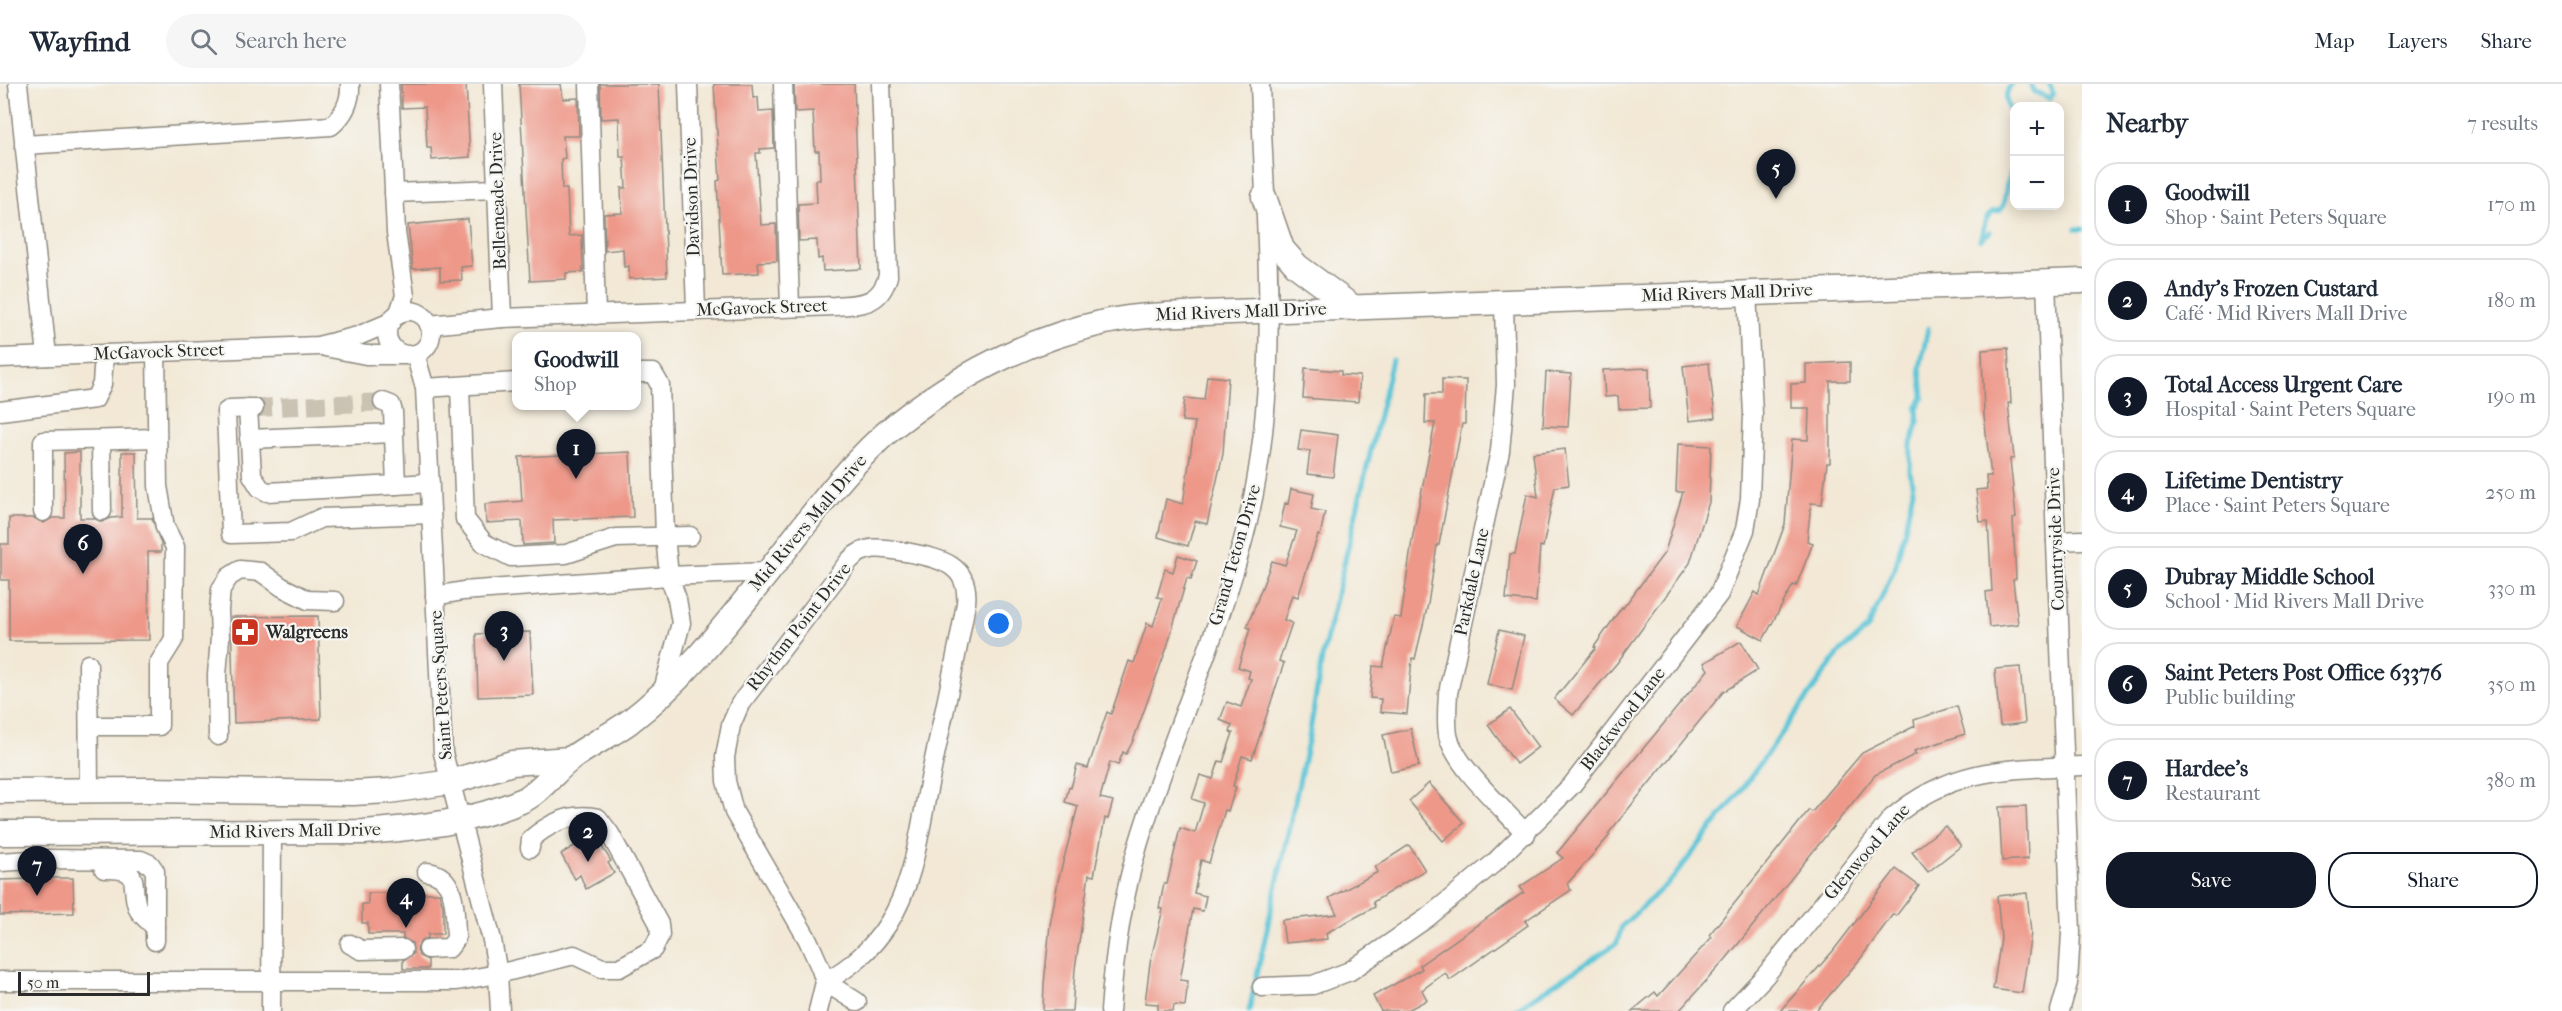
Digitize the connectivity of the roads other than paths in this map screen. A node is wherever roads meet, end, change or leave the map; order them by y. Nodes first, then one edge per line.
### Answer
1 (18, 84) edge
2 (350, 84) edge
3 (389, 84) edge
4 (494, 84) edge
5 (588, 84) edge
6 (688, 84) edge
7 (783, 84) edge
8 (882, 84) edge
9 (1260, 84) edge
10 (24, 145) junction
11 (497, 189) junction
12 (394, 193) junction
13 (1264, 197) junction
14 (2082, 281) edge
15 (2046, 282) junction
16 (1747, 292) junction
17 (1504, 302) junction
18 (790, 308) junction
19 (1354, 308) junction
20 (696, 310) junction
21 (1268, 311) junction
22 (597, 315) junction
23 (394, 318) junction
24 (502, 318) junction
25 (429, 325) junction
26 (318, 346) junction
27 (156, 352) junction
28 (105, 354) junction
29 (410, 354) junction
30 (47, 356) junction
31 (0, 358) edge
32 (641, 373) edge
33 (512, 382) edge
34 (460, 387) junction
35 (425, 388) junction
36 (383, 402) dead end
37 (0, 411) edge
38 (394, 433) junction
39 (157, 438) junction
40 (249, 439) junction
41 (101, 440) junction
42 (430, 483) junction
43 (396, 485) junction
44 (102, 511) dead end
45 (43, 512) dead end
46 (431, 514) junction
47 (665, 536) junction
48 (690, 536) dead end
49 (2082, 540) edge
50 (2056, 541) junction
51 (767, 572) junction
52 (669, 576) junction
53 (435, 596) junction
54 (335, 601) dead end
55 (88, 664) dead end
56 (662, 694) junction
57 (89, 726) junction
58 (218, 736) dead end
59 (570, 759) junction
60 (2073, 766) edge
61 (451, 782) junction
62 (0, 791) edge
63 (89, 791) junction
64 (460, 819) junction
65 (272, 832) junction
66 (0, 833) edge
67 (1526, 834) junction
68 (530, 848) dead end
69 (0, 862) edge
70 (427, 872) dead end
71 (155, 934) dead end
72 (351, 944) dead end
73 (403, 949) dead end
74 (428, 949) dead end
75 (498, 974) junction
76 (0, 981) edge
77 (271, 981) junction
78 (825, 982) junction
79 (2075, 984) edge
80 (1262, 987) dead end
81 (857, 1002) dead end
82 (271, 1011) edge
83 (500, 1011) edge
84 (818, 1011) edge
85 (1110, 1011) edge
86 (1732, 1011) edge
87 (2060, 1011) edge

1 - 10 street
2 - 10 street
3 - 12 street
4 - 11 street, Bellemeade Drive
5 - 22 street
6 - 20 street, Davidson Drive
7 - 18 street
8 - 18 street, McGavock Street
9 - 13 street, Grand Teton Drive
10 - 30 street
11 - 12 street
11 - 24 street, Bellemeade Drive
12 - 23 street
13 - 19 main road
13 - 21 street, Grand Teton Drive
14 - 15 main road, Mid Rivers Mall Drive
15 - 16 main road, Mid Rivers Mall Drive
15 - 50 street, Countryside Drive
16 - 17 main road, Mid Rivers Mall Drive
16 - 67 street, Blackwood Lane
17 - 19 main road, Mid Rivers Mall Drive
17 - 67 street, Parkdale Lane
18 - 20 street, McGavock Street
19 - 21 main road, Mid Rivers Mall Drive
20 - 22 street, McGavock Street
21 - 51 main road, Mid Rivers Mall Drive
21 - 85 street, Grand Teton Drive
22 - 24 street, McGavock Street
23 - 25 street
23 - 26 street, McGavock Street
23 - 29 street
24 - 25 street, McGavock Street
25 - 29 street
26 - 27 street, McGavock Street
26 - 29 street, McGavock Street
27 - 28 street, McGavock Street
27 - 39 street
28 - 30 street, McGavock Street
28 - 37 street
29 - 35 street, Saint Peters Square
30 - 31 street, McGavock Street
32 - 47 street
33 - 34 street
34 - 35 street
34 - 47 street
35 - 42 street, Saint Peters Square
36 - 38 street
38 - 40 street
38 - 43 street
39 - 41 street
39 - 57 street
40 - 43 street
40 - 46 street
41 - 44 street
41 - 45 street
42 - 43 street
42 - 46 street, Saint Peters Square
46 - 53 street, Saint Peters Square
47 - 48 street
47 - 52 street
49 - 50 street
50 - 60 street, Countryside Drive
51 - 52 street
51 - 56 main road, Mid Rivers Mall Drive
52 - 53 street
52 - 56 street
53 - 61 street, Saint Peters Square
54 - 58 street
55 - 57 street
56 - 59 main road, Mid Rivers Mall Drive
57 - 63 street
59 - 61 main road, Mid Rivers Mall Drive
59 - 64 main road, Mid Rivers Mall Drive
60 - 79 street, Countryside Drive
60 - 86 street, Glenwood Lane
61 - 63 main road, Mid Rivers Mall Drive
61 - 64 street, Saint Peters Square
62 - 63 main road, Mid Rivers Mall Drive
64 - 65 main road, Mid Rivers Mall Drive
64 - 75 street, Saint Peters Square
65 - 66 main road, Mid Rivers Mall Drive
65 - 77 street
67 - 80 street, Blackwood Lane
68 - 75 street
69 - 71 street
70 - 74 street
72 - 73 street
75 - 77 street
75 - 83 street, Saint Peters Square
76 - 77 street
77 - 82 street
78 - 78 street, Rhythm Point Drive
78 - 81 street
78 - 84 street
79 - 87 street, Countryside Drive

